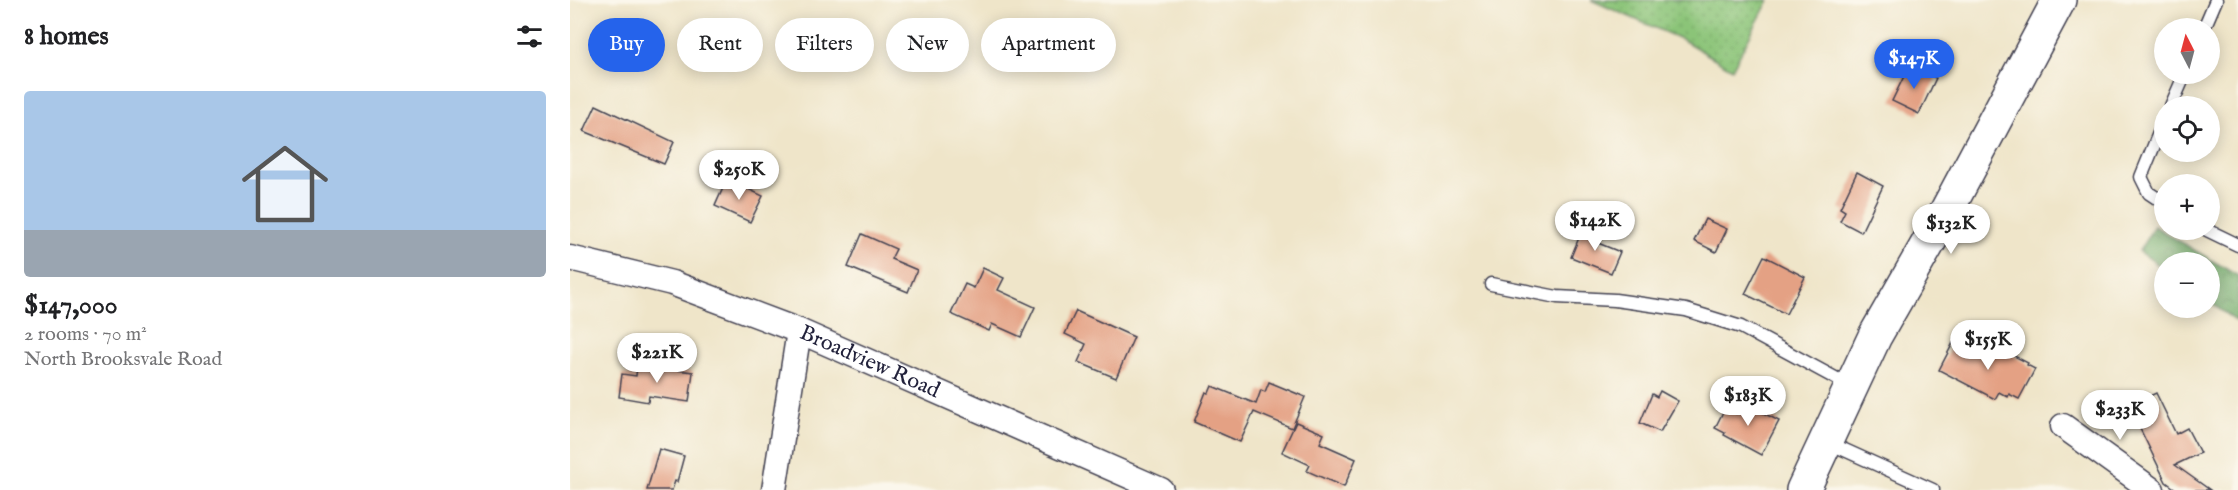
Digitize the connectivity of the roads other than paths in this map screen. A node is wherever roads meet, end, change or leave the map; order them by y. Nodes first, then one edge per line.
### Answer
1 (2058, 0) edge
2 (2216, 0) edge
3 (2208, 18) edge
4 (2154, 145) edge
5 (2154, 196) edge
6 (2220, 236) edge
7 (2238, 245) edge
8 (570, 258) edge
9 (1491, 284) dead end
10 (800, 332) junction
11 (1851, 387) junction
12 (2063, 426) dead end
13 (1826, 442) junction
14 (774, 490) edge
15 (1161, 490) edge
16 (1803, 490) edge
17 (1933, 490) edge
18 (2152, 490) edge

1 - 11 main road
2 - 3 lane
4 - 5 lane
6 - 7 lane
8 - 10 street, Broadview Road
9 - 11 lane
10 - 14 street
10 - 15 street, Broadview Road
11 - 13 main road
12 - 18 street
13 - 16 main road
13 - 17 lane

